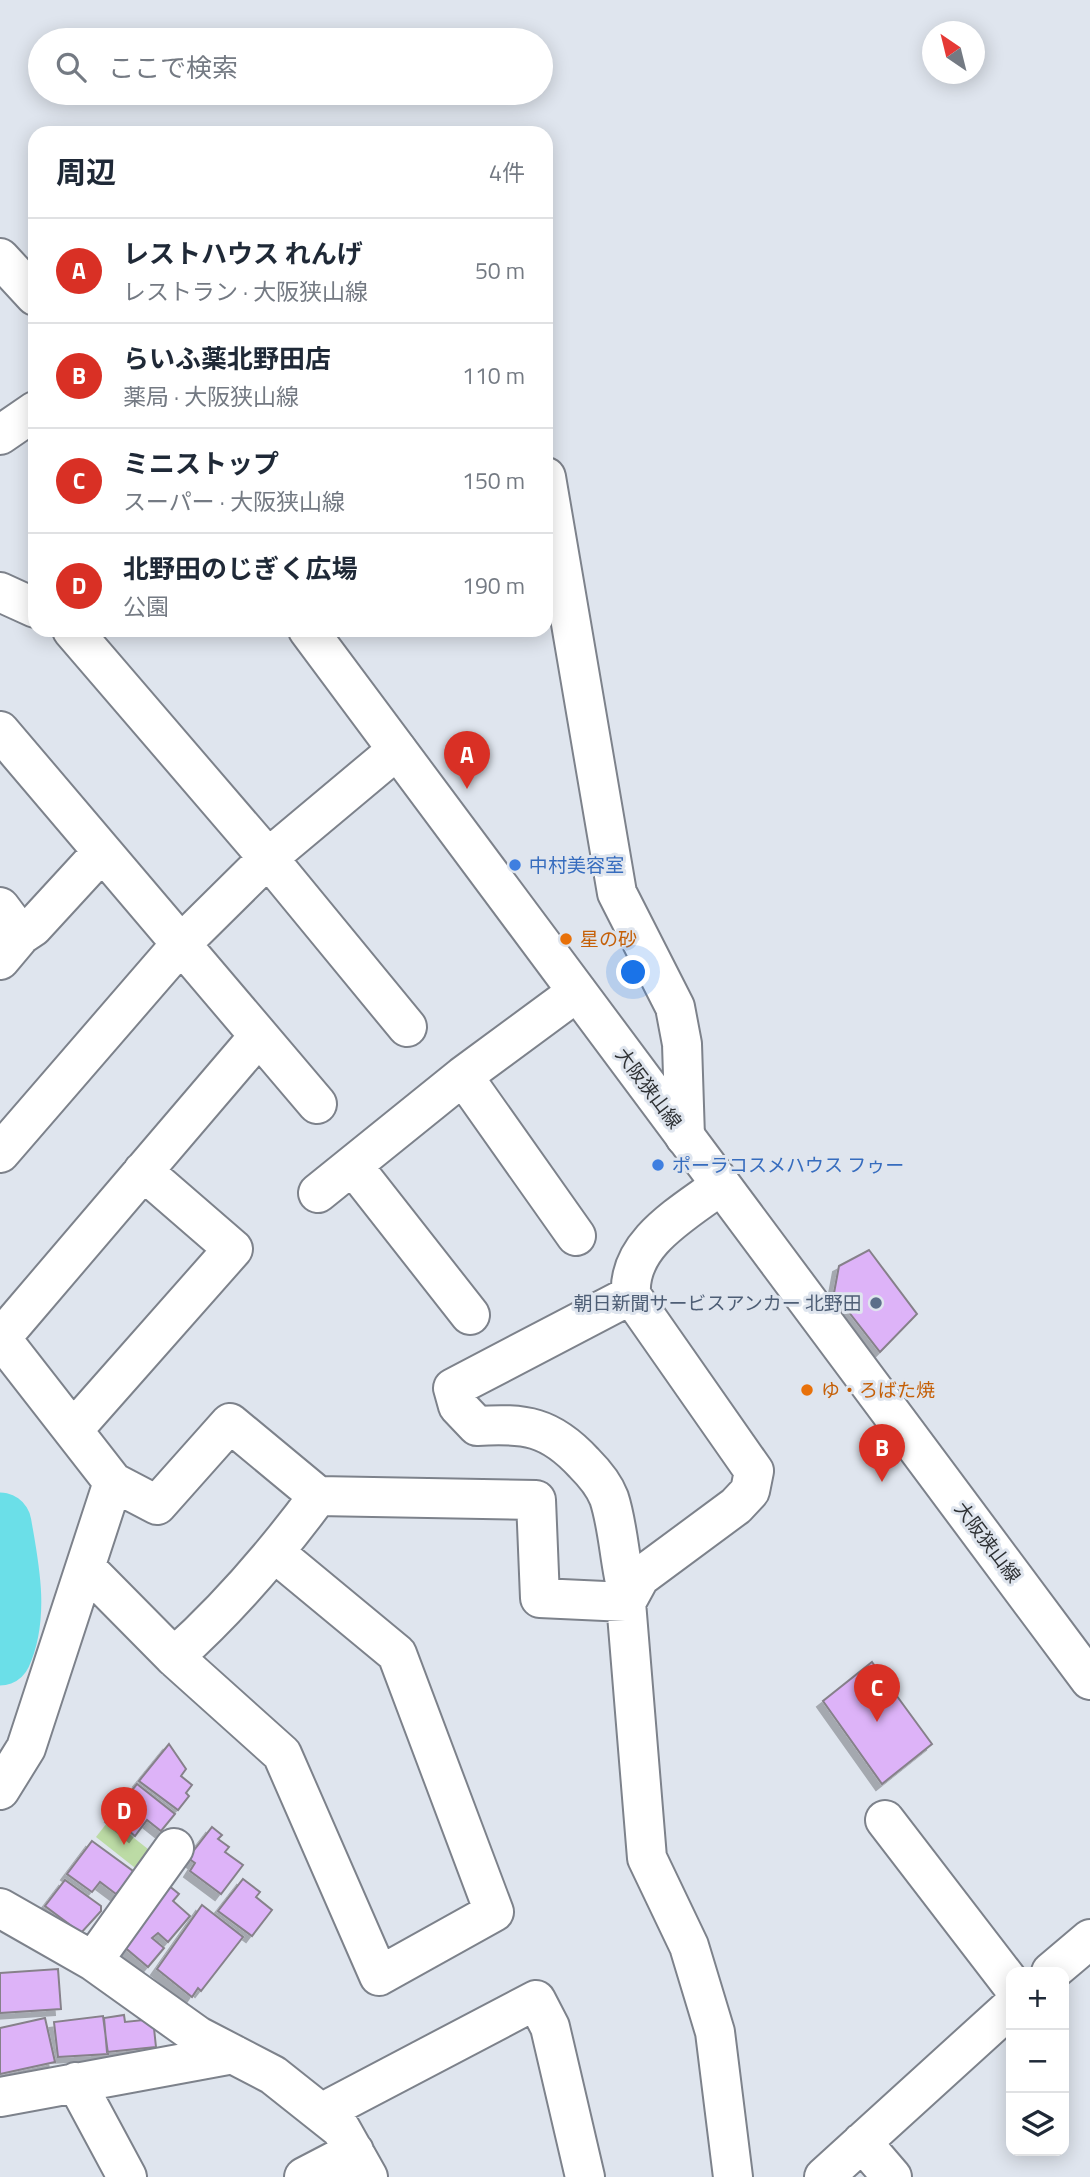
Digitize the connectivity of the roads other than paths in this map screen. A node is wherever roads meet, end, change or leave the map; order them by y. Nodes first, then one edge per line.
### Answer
1 (0, 258) edge
2 (28, 288) edge
3 (28, 416) edge
4 (0, 435) edge
5 (553, 519) edge
6 (0, 592) edge
7 (28, 605) edge
8 (78, 637) edge
9 (313, 637) edge
10 (0, 731) edge
11 (397, 750) junction
12 (101, 853) junction
13 (268, 858) junction
14 (7, 934) edge
15 (180, 945) junction
16 (577, 992) junction
17 (407, 1027) dead end
18 (258, 1037) junction
19 (463, 1076) junction
20 (317, 1104) dead end
21 (685, 1137) junction
22 (0, 1153) edge
23 (353, 1166) junction
24 (143, 1171) junction
25 (721, 1185) junction
26 (318, 1193) dead end
27 (576, 1236) dead end
28 (631, 1295) junction
29 (470, 1315) dead end
30 (0, 1337) edge
31 (73, 1430) junction
32 (113, 1482) junction
33 (318, 1496) junction
34 (275, 1553) junction
35 (86, 1568) junction
36 (633, 1589) junction
37 (174, 1657) junction
38 (1090, 1680) edge
39 (0, 1790) edge
40 (885, 1820) dead end
41 (174, 1848) dead end
42 (0, 1908) edge
43 (1090, 1939) edge
44 (93, 1961) junction
45 (1057, 1967) edge
46 (1006, 1977) edge
47 (1006, 2012) edge
48 (233, 2054) junction
49 (76, 2082) junction
50 (0, 2097) edge
51 (321, 2113) junction
52 (862, 2142) junction
53 (361, 2164) edge
54 (127, 2177) edge
55 (303, 2177) edge
56 (585, 2177) edge
57 (733, 2177) edge
58 (824, 2177) edge
59 (892, 2177) edge

1 - 2 street
3 - 4 street
5 - 21 street
6 - 7 street
8 - 13 street
9 - 11 street, 大阪狭山線
10 - 12 street
11 - 13 street
11 - 16 street, 大阪狭山線
12 - 14 street
12 - 15 street
13 - 15 street
13 - 17 street
15 - 18 street
15 - 22 street
16 - 19 street
16 - 21 street, 大阪狭山線
18 - 20 street
18 - 24 street
19 - 23 street
19 - 27 street
21 - 25 street, 大阪狭山線
23 - 26 street
23 - 29 street
24 - 30 street
24 - 31 street
25 - 28 street
25 - 38 street, 大阪狭山線
28 - 36 street
28 - 36 street
30 - 31 street
31 - 32 street
32 - 33 street
32 - 35 street
33 - 34 street
33 - 36 street
34 - 37 street
34 - 37 street
35 - 37 street
35 - 39 street
36 - 57 street
40 - 46 street
41 - 44 street
42 - 44 street
43 - 45 street
44 - 48 street
47 - 52 street
48 - 49 street
48 - 51 street
49 - 50 street
49 - 54 street
51 - 53 street
51 - 56 street
52 - 58 street
52 - 59 street
53 - 55 street

